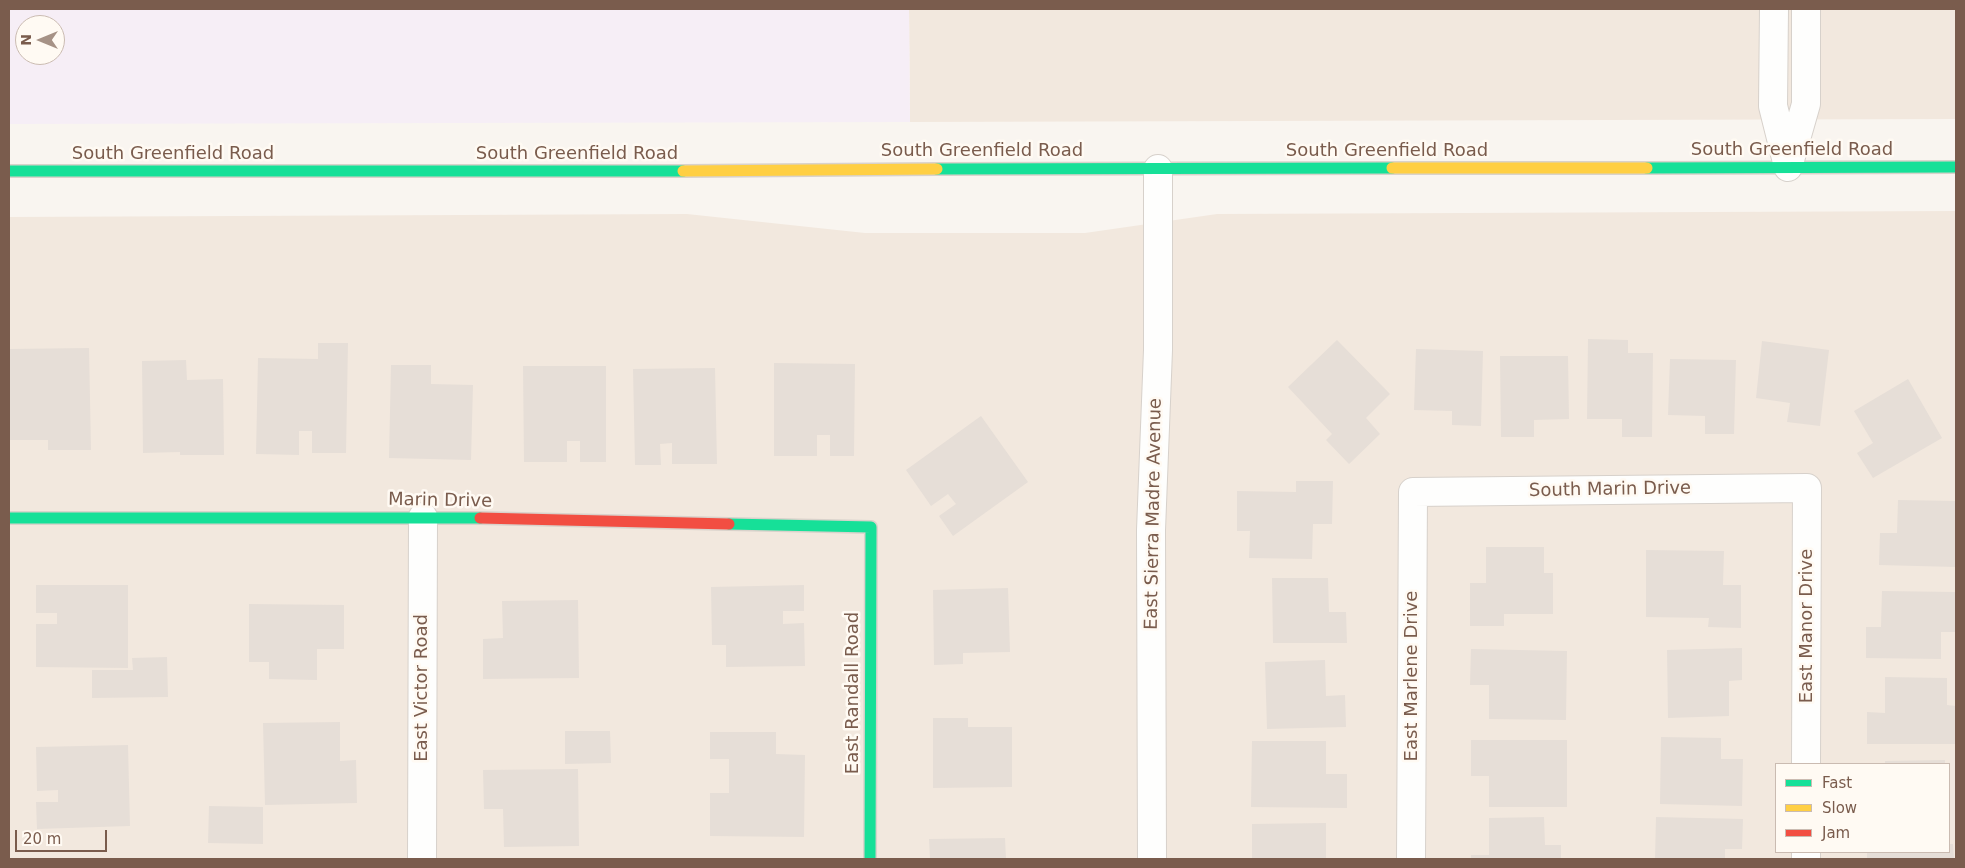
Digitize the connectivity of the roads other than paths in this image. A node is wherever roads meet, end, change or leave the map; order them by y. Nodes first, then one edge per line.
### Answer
1 (1774, 9) edge
2 (1806, 9) edge
3 (1788, 167) junction
4 (1956, 167) edge
5 (1158, 169) junction
6 (9, 171) edge
7 (1807, 488) joint
8 (1413, 492) joint
9 (423, 517) junction
10 (9, 518) edge
11 (871, 527) joint
12 (1806, 763) edge
13 (422, 859) edge
14 (870, 859) edge
15 (1152, 859) edge
16 (1411, 859) edge

1 - 3 street
2 - 3 street
3 - 4 main road, South Greenfield Road
3 - 5 main road, South Greenfield Road
5 - 6 main road, South Greenfield Road
5 - 15 street, East Sierra Madre Avenue
7 - 8 street, South Marin Drive
7 - 12 street, East Manor Drive
8 - 16 street, East Marlene Drive
9 - 10 main road, Marin Drive
9 - 11 main road, Marin Drive
9 - 13 street, East Victor Road
11 - 14 main road, East Randall Road

